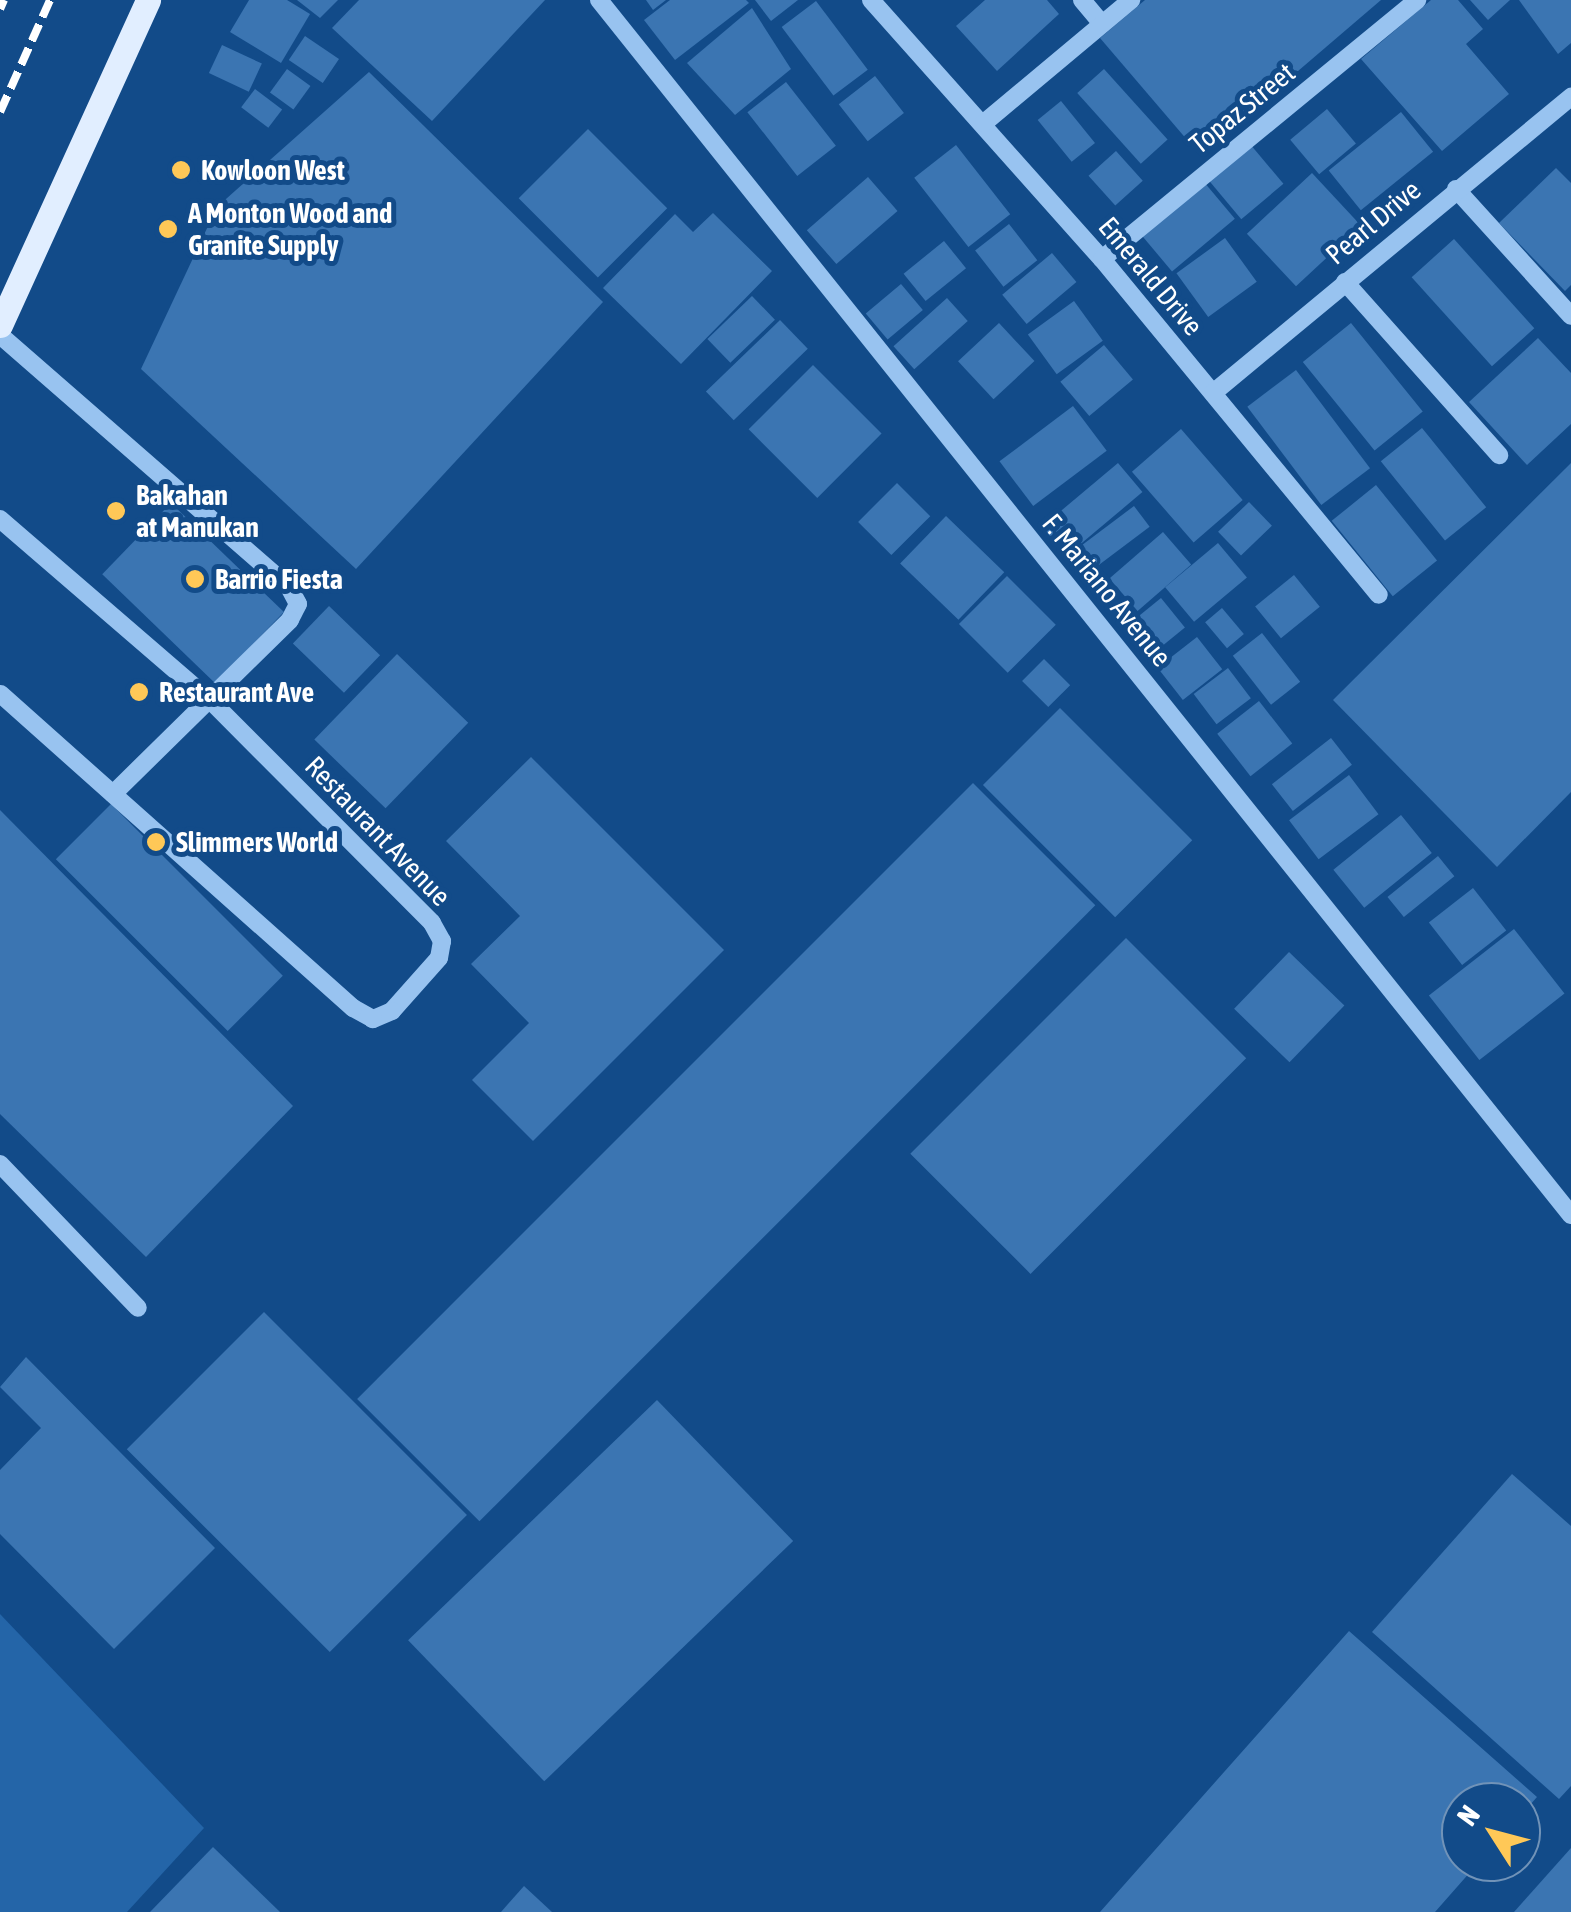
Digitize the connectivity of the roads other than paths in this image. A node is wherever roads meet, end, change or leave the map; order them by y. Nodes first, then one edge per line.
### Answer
1 (148, 0) edge
2 (598, 0) edge
3 (871, 0) edge
4 (1082, 0) edge
5 (1131, 0) edge
6 (1417, 0) edge
7 (1102, 24) junction
8 (1571, 97) edge
9 (984, 123) junction
10 (1456, 189) junction
11 (1102, 259) junction
12 (1345, 282) junction
13 (1571, 316) edge
14 (0, 324) edge
15 (0, 334) edge
16 (1212, 392) junction
17 (1499, 455) dead end
18 (0, 519) edge
19 (1380, 595) dead end
20 (0, 694) edge
21 (211, 700) junction
22 (113, 794) junction
23 (0, 1164) edge
24 (1571, 1216) edge
25 (138, 1308) dead end

1 - 14 main road
2 - 24 street, F. Mariano Avenue
3 - 9 street, Emerald Drive
4 - 7 street
5 - 7 street
6 - 11 street, Topaz Street
7 - 9 street
8 - 10 street, Pearl Drive
9 - 11 street, Emerald Drive
10 - 12 street, Pearl Drive
10 - 13 street
11 - 16 street, Emerald Drive
12 - 16 street, Pearl Drive
12 - 17 street
15 - 21 street
16 - 19 street, Emerald Drive
18 - 21 street, Restaurant Avenue
20 - 22 street, Restaurant Avenue
21 - 22 street
21 - 22 street, Restaurant Avenue
23 - 25 street

